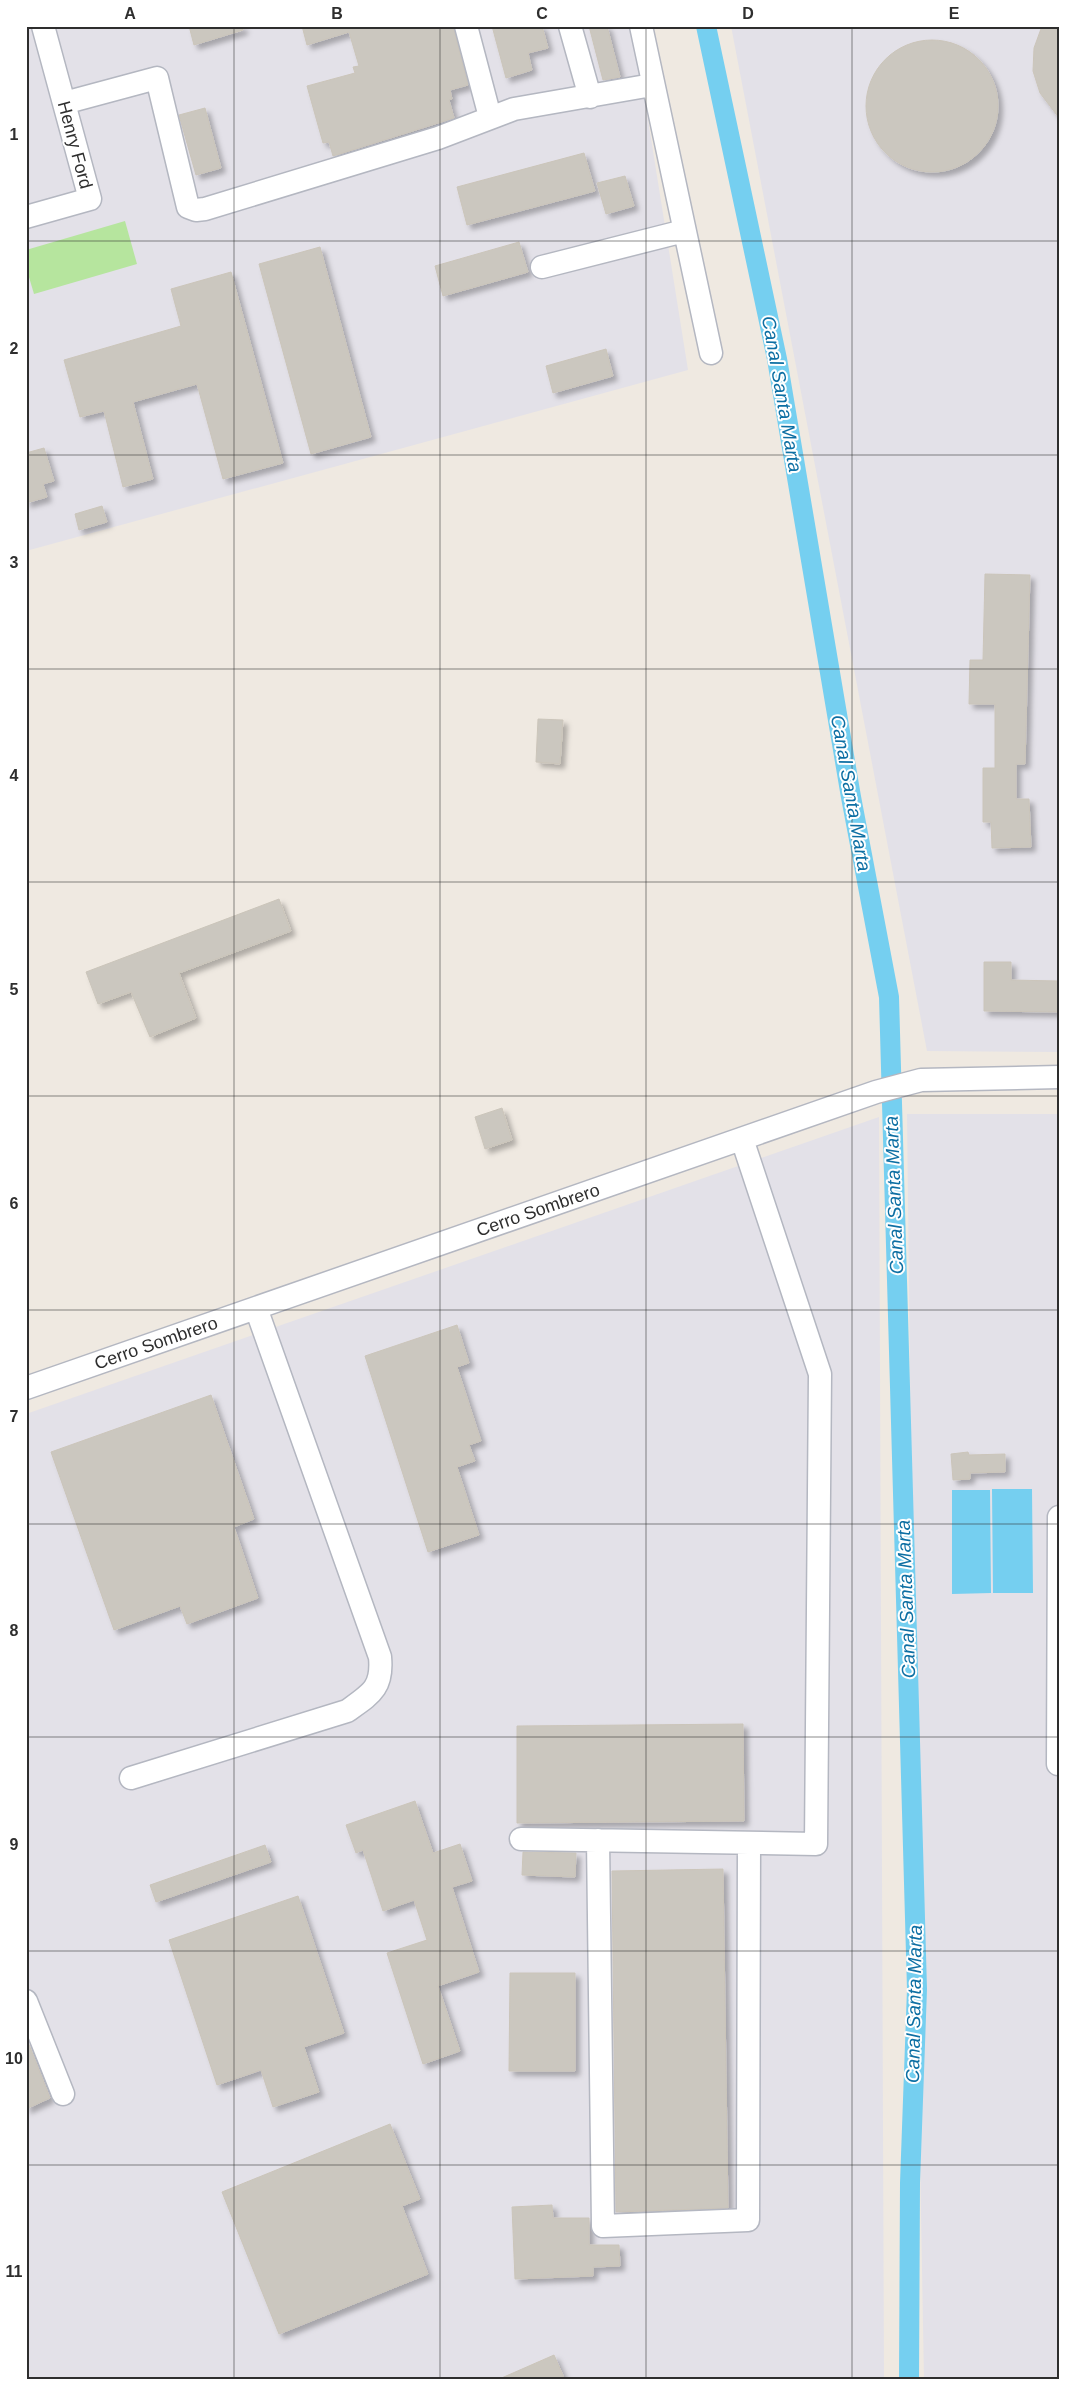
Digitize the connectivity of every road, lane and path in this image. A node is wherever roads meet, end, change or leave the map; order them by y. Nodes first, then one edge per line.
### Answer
1 (43, 26) edge
2 (466, 26) edge
3 (570, 26) edge
4 (641, 26) edge
5 (652, 85) junction
6 (590, 97) junction
7 (64, 103) junction
8 (490, 117) junction
9 (26, 217) edge
10 (684, 232) junction
11 (542, 267) dead end
12 (711, 353) dead end
13 (1059, 1077) edge
14 (742, 1138) junction
15 (256, 1308) junction
16 (26, 1388) edge
17 (1059, 1518) edge
18 (1058, 1764) edge
19 (131, 1778) dead end
20 (521, 1839) dead end
21 (598, 1840) junction
22 (749, 1843) junction
23 (26, 2001) edge
24 (63, 2094) dead end

1 - 7 street, Henry Ford
2 - 8 street
3 - 6 street
4 - 5 street
5 - 6 street
5 - 10 street
6 - 8 street
7 - 8 street
7 - 9 street, Henry Ford
10 - 11 street
10 - 12 street
13 - 14 street, Cerro Sombrero
14 - 15 street, Cerro Sombrero
14 - 22 street
15 - 16 street, Cerro Sombrero
15 - 19 street
17 - 18 street
20 - 21 street
21 - 22 street
21 - 22 street
23 - 24 street

